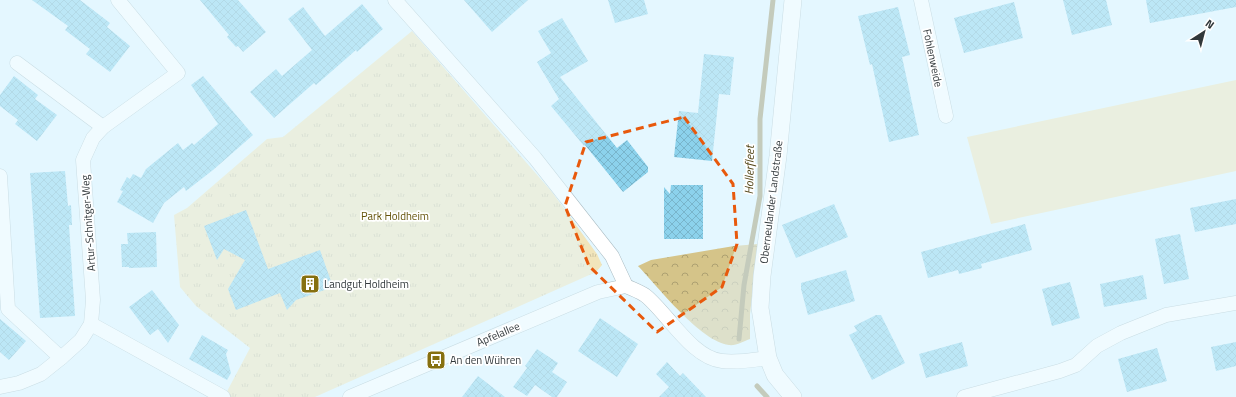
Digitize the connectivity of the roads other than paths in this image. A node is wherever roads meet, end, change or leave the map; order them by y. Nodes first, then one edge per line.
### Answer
1 (118, 0) edge
2 (395, 0) edge
3 (793, 0) edge
4 (921, 0) edge
5 (17, 63) dead end
6 (946, 116) dead end
7 (103, 127) junction
8 (0, 176) edge
9 (626, 286) junction
10 (1236, 303) edge
11 (91, 324) junction
12 (61, 358) junction
13 (768, 358) junction
14 (0, 387) edge
15 (223, 397) edge
16 (350, 397) edge
17 (792, 397) edge
18 (964, 397) edge

1 - 7 street, Artur-Schnitger-Weg
2 - 9 street
3 - 13 street, Oberneulander Landstraße
4 - 6 street, Fohlenweide
5 - 7 street
7 - 11 street, Artur-Schnitger-Weg
8 - 12 street
9 - 13 street
9 - 16 street, Apfelallee
10 - 18 street
11 - 12 street, Artur-Schnitger-Weg
11 - 15 street
12 - 14 street, Artur-Schnitger-Weg
13 - 17 street, Oberneulander Landstraße

